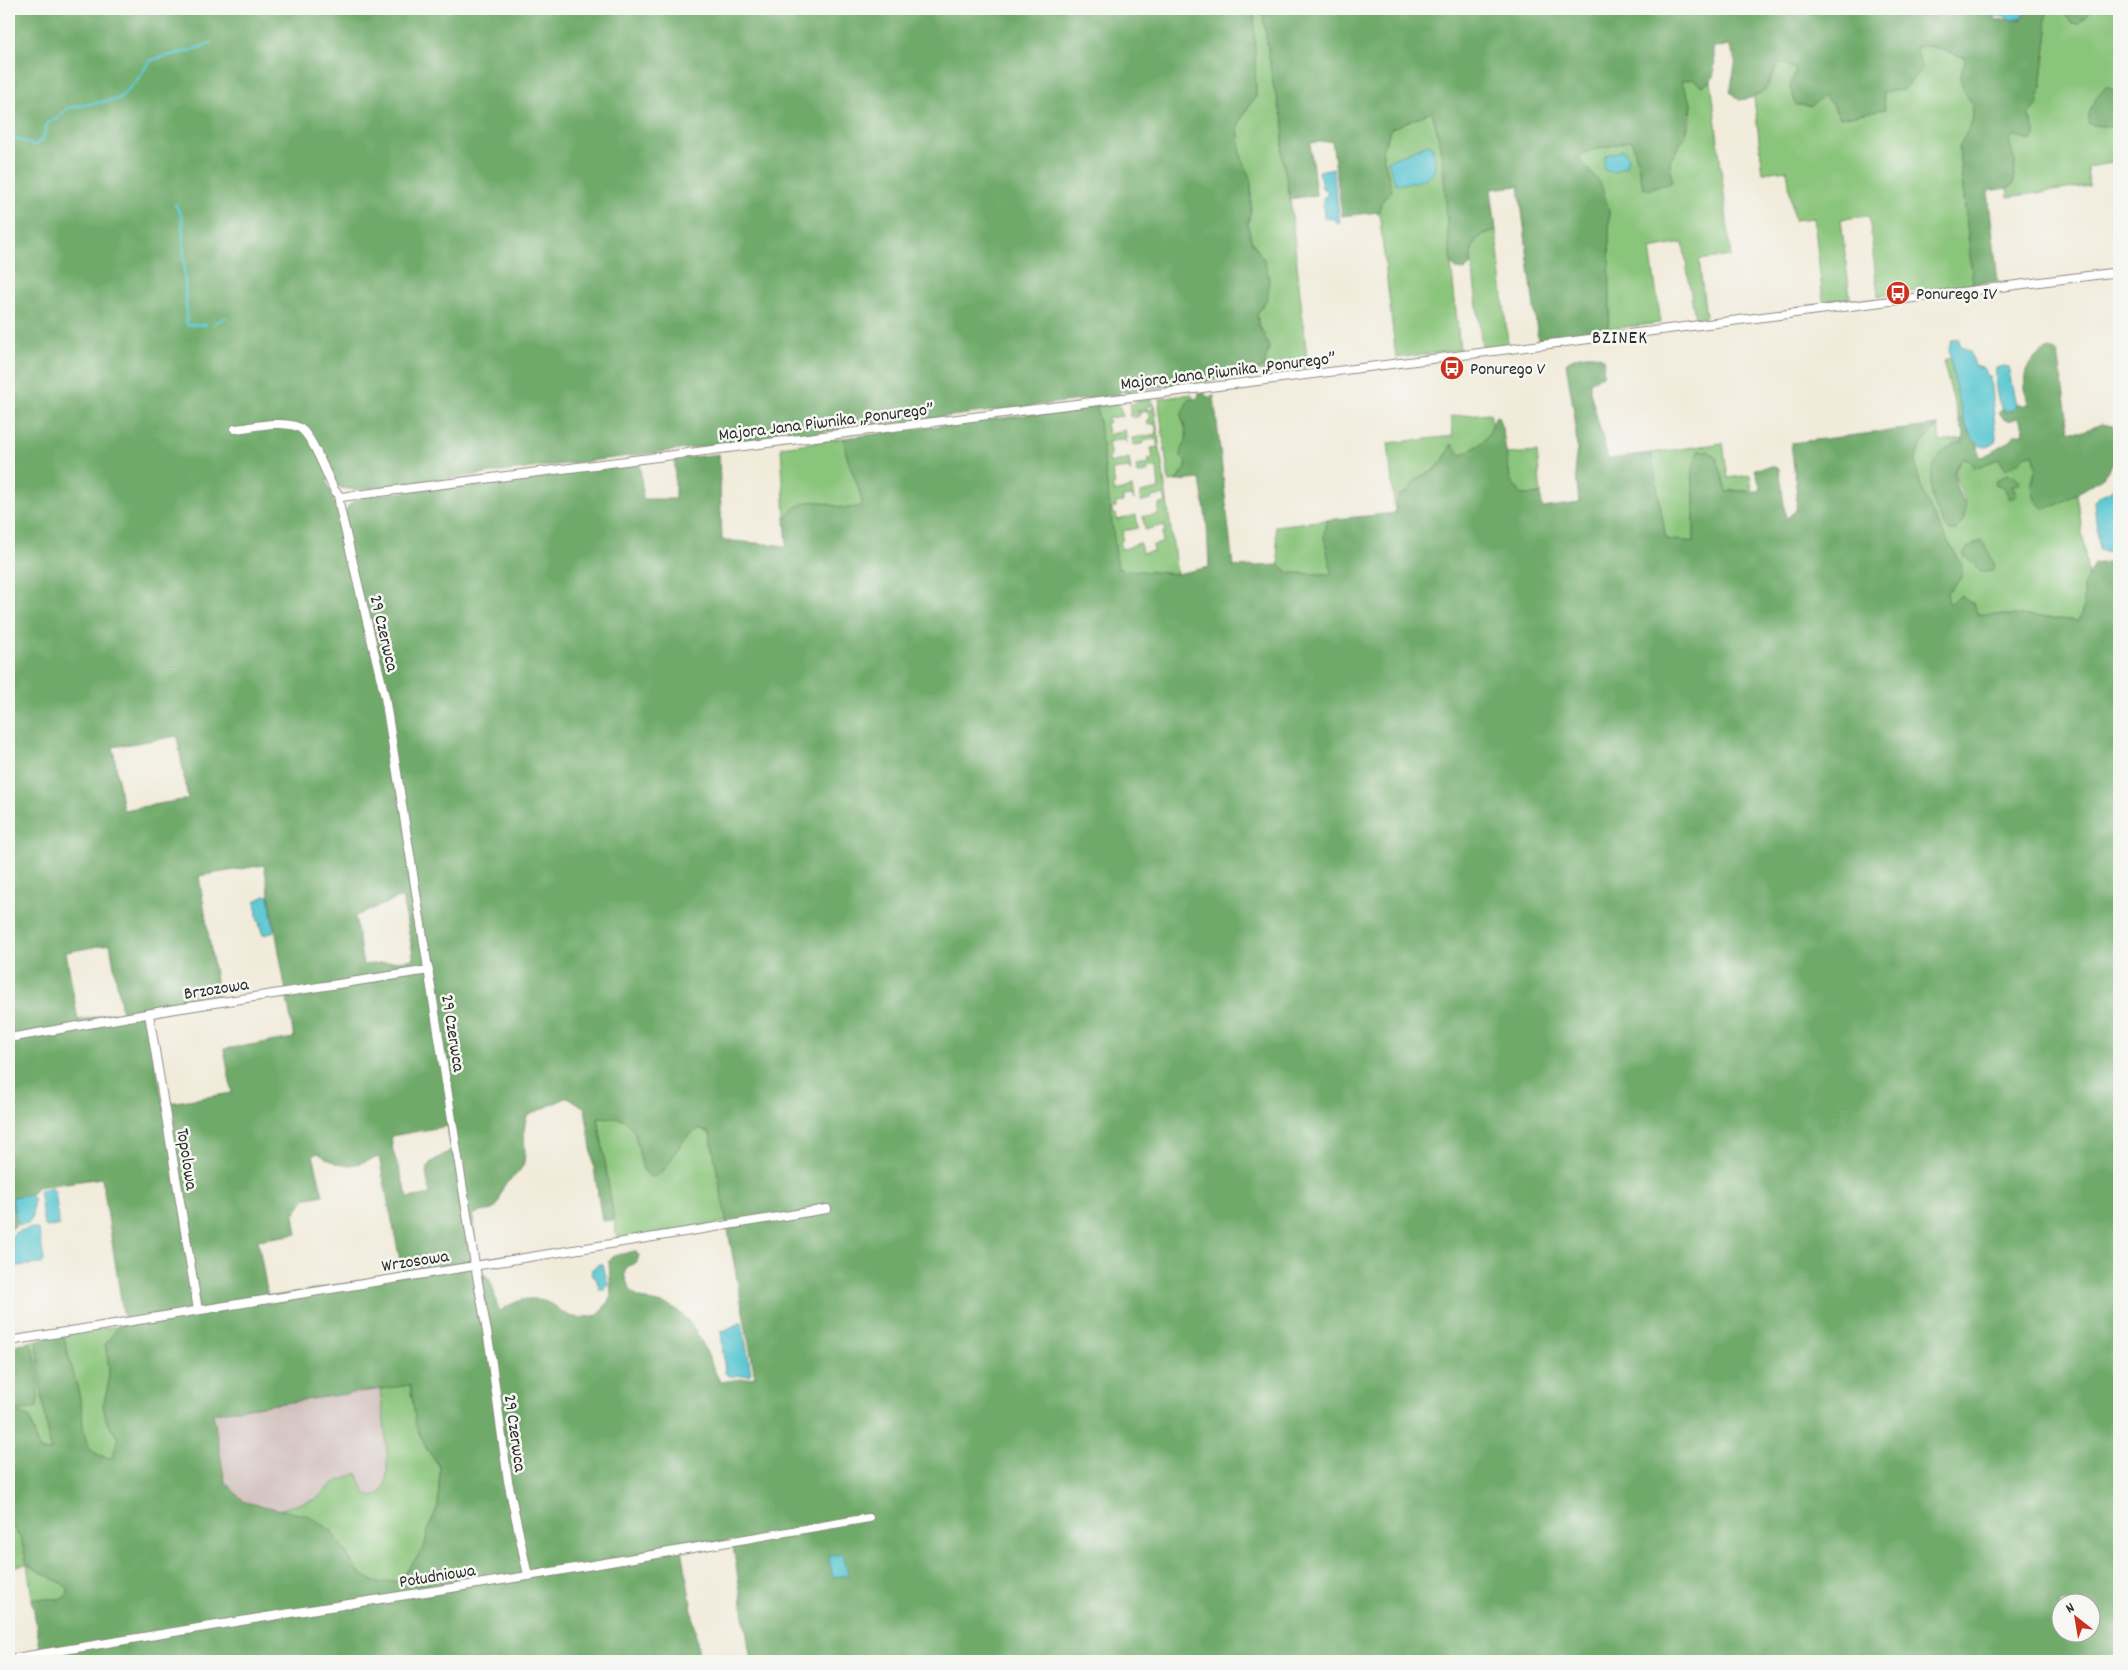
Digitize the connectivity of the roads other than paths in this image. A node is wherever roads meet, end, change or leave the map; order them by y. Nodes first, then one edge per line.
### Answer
1 (2119, 272) edge
2 (235, 430) dead end
3 (341, 497) junction
4 (429, 970) junction
5 (149, 1014) junction
6 (9, 1038) edge
7 (827, 1209) dead end
8 (475, 1265) junction
9 (198, 1310) junction
10 (9, 1341) edge
11 (869, 1518) dead end
12 (528, 1576) junction
13 (9, 1659) edge

1 - 3 street, Majora Jana Piwnika „Ponurego”
2 - 3 street
3 - 4 street, 29 Czerwca
4 - 5 street, Brzozowa
4 - 8 street, 29 Czerwca
5 - 6 street, Brzozowa
5 - 9 street, Topolowa
7 - 8 street, Wrzosowa
8 - 9 street, Wrzosowa
8 - 12 street, 29 Czerwca
9 - 10 street, Wrzosowa
11 - 12 street, Południowa
12 - 13 street, Południowa

